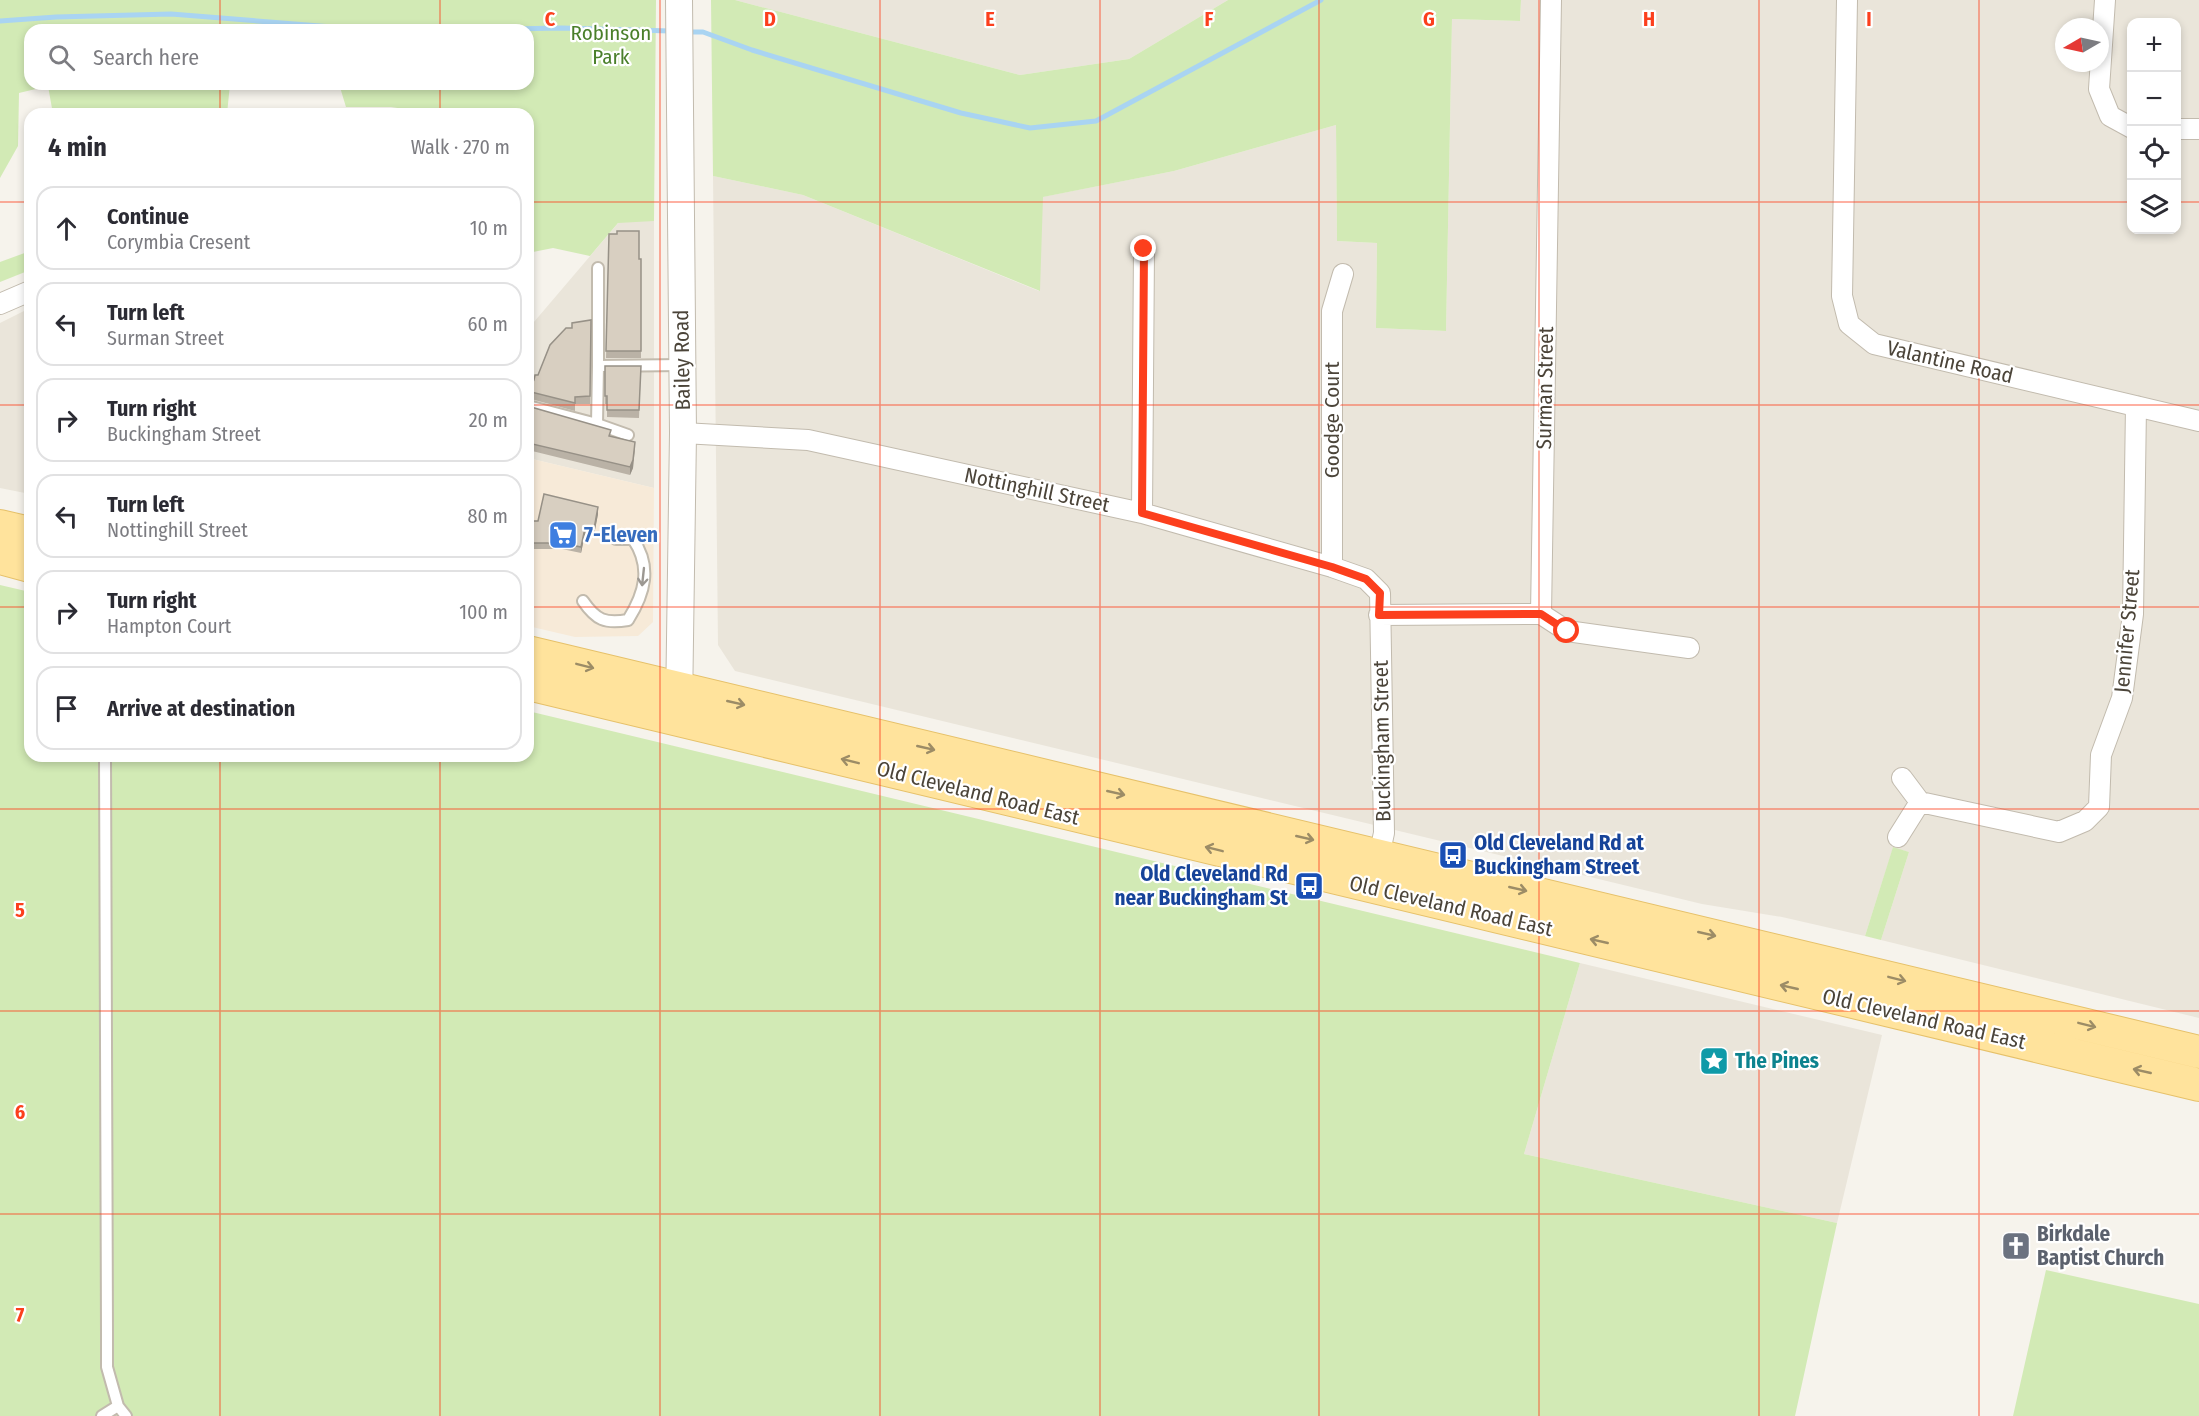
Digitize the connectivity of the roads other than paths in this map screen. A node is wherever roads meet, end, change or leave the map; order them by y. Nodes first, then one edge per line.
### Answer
1 (1551, 0) edge
2 (1847, 0) edge
3 (2105, 0) edge
4 (679, 1) edge
5 (2128, 126) edge
6 (2181, 129) edge
7 (2199, 129) edge
8 (1144, 249) dead end
9 (598, 268) dead end
10 (1343, 274) dead end
11 (24, 294) edge
12 (0, 304) edge
13 (682, 365) junction
14 (598, 366) junction
15 (2136, 406) junction
16 (534, 408) edge
17 (2199, 421) edge
18 (597, 424) junction
19 (683, 433) junction
20 (628, 435) dead end
21 (1142, 513) junction
22 (0, 526) edge
23 (24, 532) edge
24 (616, 539) dead end
25 (0, 558) edge
26 (24, 564) edge
27 (1332, 567) junction
28 (1380, 593) joint
29 (583, 601) dead end
30 (1541, 614) junction
31 (1379, 615) junction
32 (1689, 648) dead end
33 (534, 654) edge
34 (534, 685) edge
35 (679, 704) junction
36 (105, 762) edge
37 (1902, 778) dead end
38 (1920, 802) junction
39 (1898, 837) dead end
40 (1379, 855) junction
41 (1373, 888) junction
42 (2199, 1052) edge
43 (2199, 1085) edge
44 (118, 1406) junction
45 (102, 1416) edge
46 (126, 1416) edge

1 - 30 street, Surman Street
2 - 15 street, Valantine Road
3 - 5 street
4 - 13 street, Bailey Road
6 - 7 street
8 - 21 street
9 - 14 lane
10 - 27 street, Goodge Court
11 - 12 street
13 - 14 lane
13 - 19 street, Bailey Road
14 - 18 lane
15 - 17 street, Valantine Road
15 - 38 street, Jennifer Street
16 - 18 lane
18 - 20 lane
19 - 21 street, Nottinghill Street
19 - 35 street, Bailey Road
21 - 27 street, Nottinghill Street
22 - 23 main road
24 -> 29 lane
25 - 26 main road
27 - 28 street, Nottinghill Street
28 - 31 street, Buckingham Street
30 - 31 street
30 - 32 street
31 - 40 street, Buckingham Street
33 -> 35 main road, Old Cleveland Road East
34 - 35 main road, Old Cleveland Road East
35 -> 40 main road, Old Cleveland Road East
41 -> 35 main road, Old Cleveland Road East
36 - 44 lane
37 - 38 street
38 - 39 street
40 - 41 street, Buckingham Street
40 -> 42 main road, Old Cleveland Road East
43 -> 41 main road, Old Cleveland Road East
44 - 45 lane
44 - 46 lane

